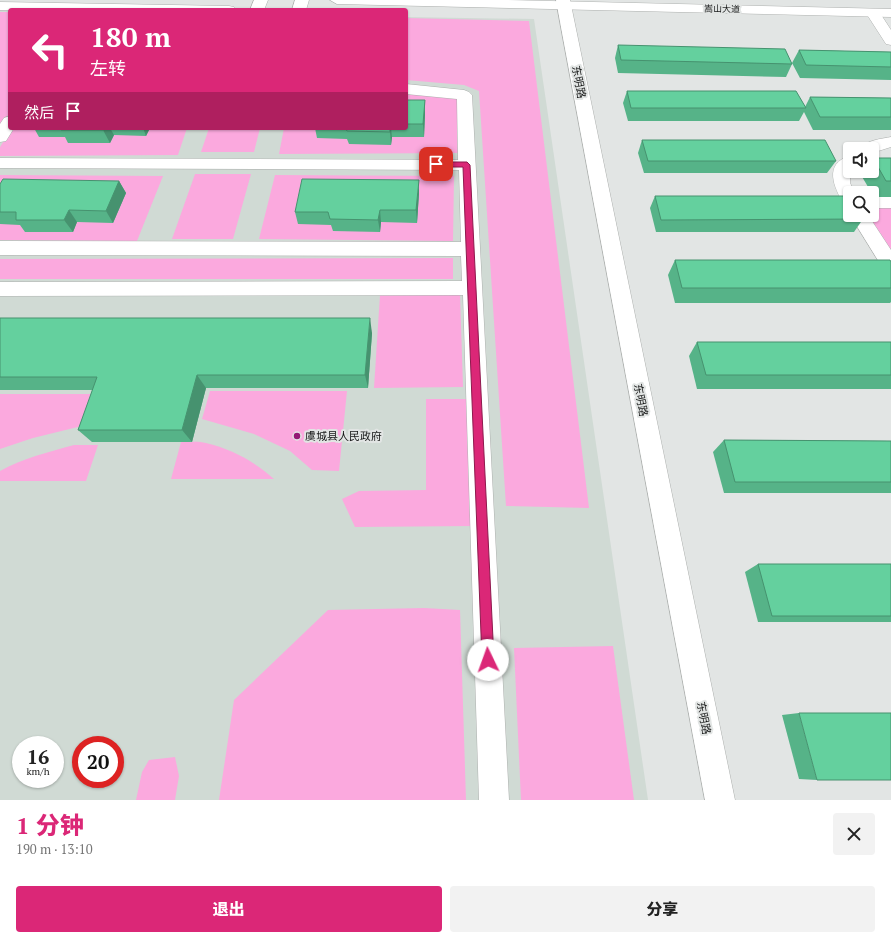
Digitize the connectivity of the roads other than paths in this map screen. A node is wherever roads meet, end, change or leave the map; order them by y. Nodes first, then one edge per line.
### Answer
1 (337, 0) edge
2 (0, 6) edge
3 (115, 8) edge
4 (569, 11) edge
5 (873, 13) junction
6 (891, 13) edge
7 (408, 14) edge
8 (867, 28) dead end
9 (887, 28) edge
10 (891, 41) edge
11 (408, 89) edge
12 (8, 124) edge
13 (0, 137) edge
14 (891, 142) edge
15 (879, 144) edge
16 (0, 163) edge
17 (467, 165) junction
18 (843, 167) edge
19 (843, 187) edge
20 (879, 202) edge
21 (891, 202) edge
22 (863, 222) edge
23 (0, 248) edge
24 (470, 249) junction
25 (891, 265) edge
26 (472, 288) junction
27 (0, 289) edge
28 (494, 800) edge
29 (720, 800) edge

1 - 4 main road, 嵩山大道
2 - 3 main road
4 - 5 main road, 嵩山大道
4 - 7 main road
4 - 29 main road, 东明路
5 - 6 main road, 嵩山大道
5 - 9 main road
8 - 9 main road
9 - 10 main road
11 - 17 main road
12 - 13 main road
14 - 15 main road
16 - 17 main road
17 - 24 main road
18 - 19 main road
20 - 21 main road
22 - 25 main road
23 - 24 main road
24 - 26 main road
26 - 27 main road
26 - 28 main road

